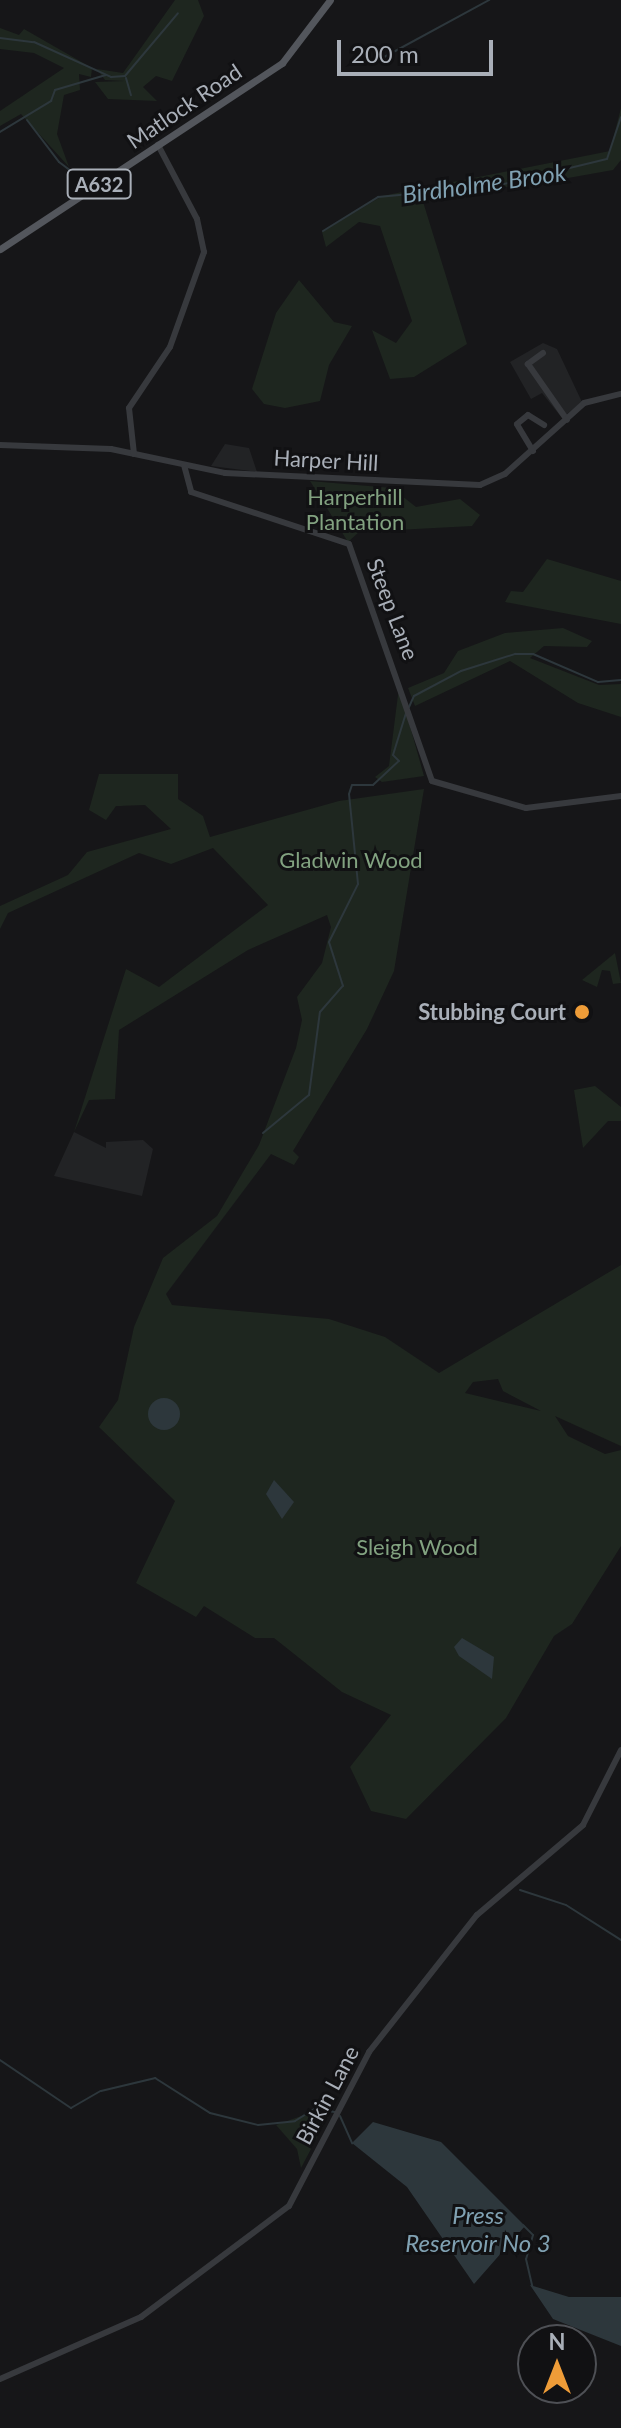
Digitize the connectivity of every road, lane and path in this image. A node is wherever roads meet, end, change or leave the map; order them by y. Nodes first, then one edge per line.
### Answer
1 (330, 0) edge
2 (158, 145) junction
3 (0, 249) edge
4 (543, 353) dead end
5 (621, 394) edge
6 (567, 420) junction
7 (544, 425) dead end
8 (0, 445) edge
9 (533, 451) junction
10 (134, 454) junction
11 (184, 465) junction
12 (621, 796) edge
13 (621, 1750) edge
14 (0, 2379) edge

1 - 2 main road, Matlock Road / A632
2 - 3 main road, Matlock Road / A632
2 - 10 street
4 - 6 street
5 - 6 street, Harper Hill
6 - 9 street, Harper Hill
7 - 9 street
8 - 10 street, Harper Hill
9 - 11 street, Harper Hill
10 - 11 street, Harper Hill
11 - 12 street, Steep Lane
13 - 14 street, Birkin Lane

